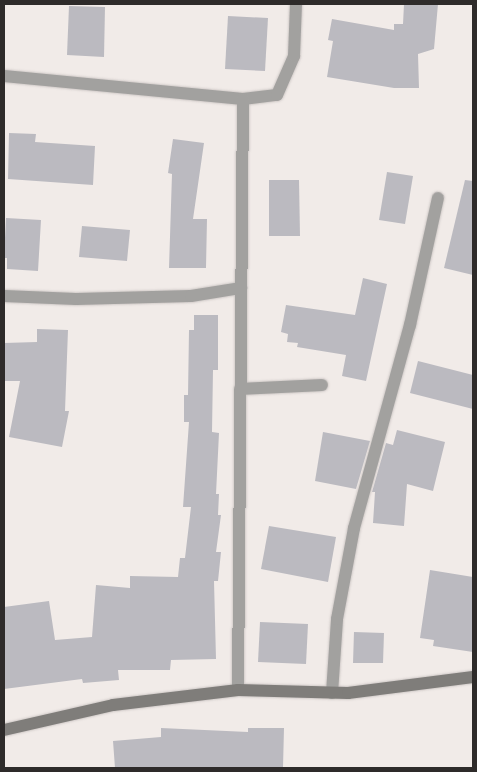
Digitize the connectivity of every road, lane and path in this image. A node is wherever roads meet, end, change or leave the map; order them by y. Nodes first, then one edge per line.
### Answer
1 (296, 4) edge
2 (4, 76) edge
3 (243, 98) junction
4 (438, 198) dead end
5 (241, 288) junction
6 (4, 296) edge
7 (322, 385) dead end
8 (240, 389) junction
9 (473, 677) edge
10 (238, 690) junction
11 (332, 693) junction
12 (4, 730) edge

1 - 3 street
2 - 3 street
3 - 5 street
4 - 11 street
5 - 6 street
5 - 8 street
7 - 8 street
8 - 10 street
9 - 11 main road
10 - 11 main road
10 - 12 main road

